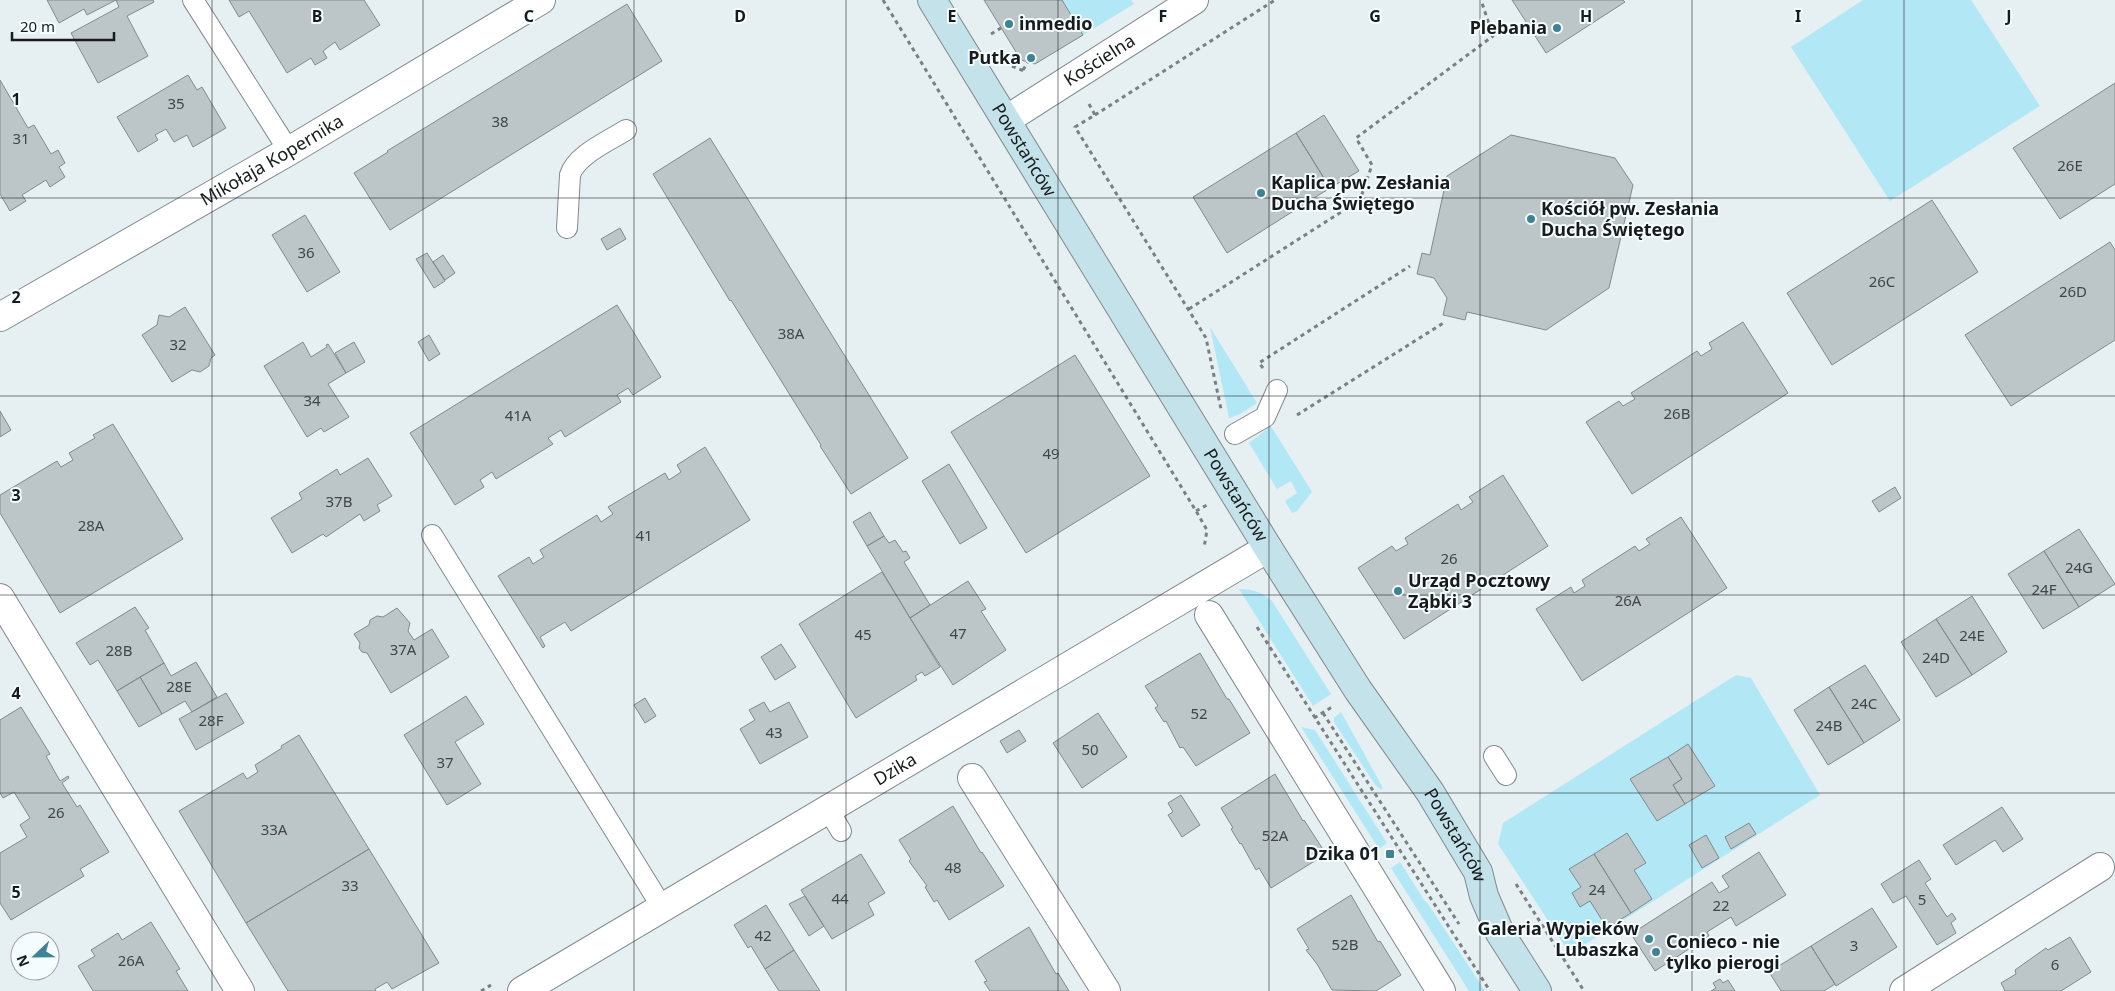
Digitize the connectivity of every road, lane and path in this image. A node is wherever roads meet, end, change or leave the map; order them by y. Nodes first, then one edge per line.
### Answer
1 (193, 0) edge
2 (541, 0) edge
3 (883, 0) edge
4 (932, 0) edge
5 (1194, 0) edge
6 (1275, 0) edge
7 (1481, 0) edge
8 (986, 28) dead end
9 (1001, 28) dead end
10 (990, 35) junction
11 (994, 41) dead end
12 (1007, 61) dead end
13 (1028, 62) dead end
14 (1022, 71) junction
15 (1028, 72) dead end
16 (1072, 78) junction
17 (1095, 115) junction
18 (1006, 120) junction
19 (626, 130) dead end
20 (289, 151) junction
21 (567, 228) dead end
22 (1410, 266) dead end
23 (1189, 309) junction
24 (0, 317) edge
25 (1445, 322) dead end
26 (1259, 362) dead end
27 (1277, 390) dead end
28 (1295, 416) dead end
29 (1235, 434) joint
30 (1203, 496) dead end
31 (1211, 512) dead end
32 (432, 535) dead end
33 (1268, 548) junction
34 (1203, 554) dead end
35 (0, 598) edge
36 (1209, 615) dead end
37 (1256, 626) dead end
38 (1322, 713) dead end
39 (1494, 756) dead end
40 (1506, 775) dead end
41 (972, 778) dead end
42 (2100, 867) dead end
43 (662, 907) junction
44 (1461, 926) dead end
45 (240, 991) edge
46 (522, 991) edge
47 (1106, 991) edge
48 (1441, 991) edge
49 (1490, 991) edge
50 (1537, 991) edge
51 (1904, 991) edge

1 - 20 lane
2 - 20 street, Mikołaja Kopernika
3 - 34 path
4 - 18 street, Powstańców
5 - 16 street, Kościelna
6 - 17 path
7 - 23 path
8 - 10 path
9 - 10 path
10 - 11 path
12 - 14 path
13 - 14 path
14 - 15 path
16 - 17 path
16 - 18 street, Kościelna
17 - 23 path
18 - 33 street, Powstańców
19 - 21 lane
20 - 24 street, Mikołaja Kopernika
22 - 26 path
23 - 29 path
25 - 28 path
27 - 29 lane
30 - 31 path
32 - 43 lane
33 - 43 street, Dzika
33 - 50 street, Powstańców
35 - 45 street
36 - 48 street
37 - 49 path
38 - 44 path
39 - 40 lane
41 - 47 street
42 - 51 street
43 - 46 street, Dzika

